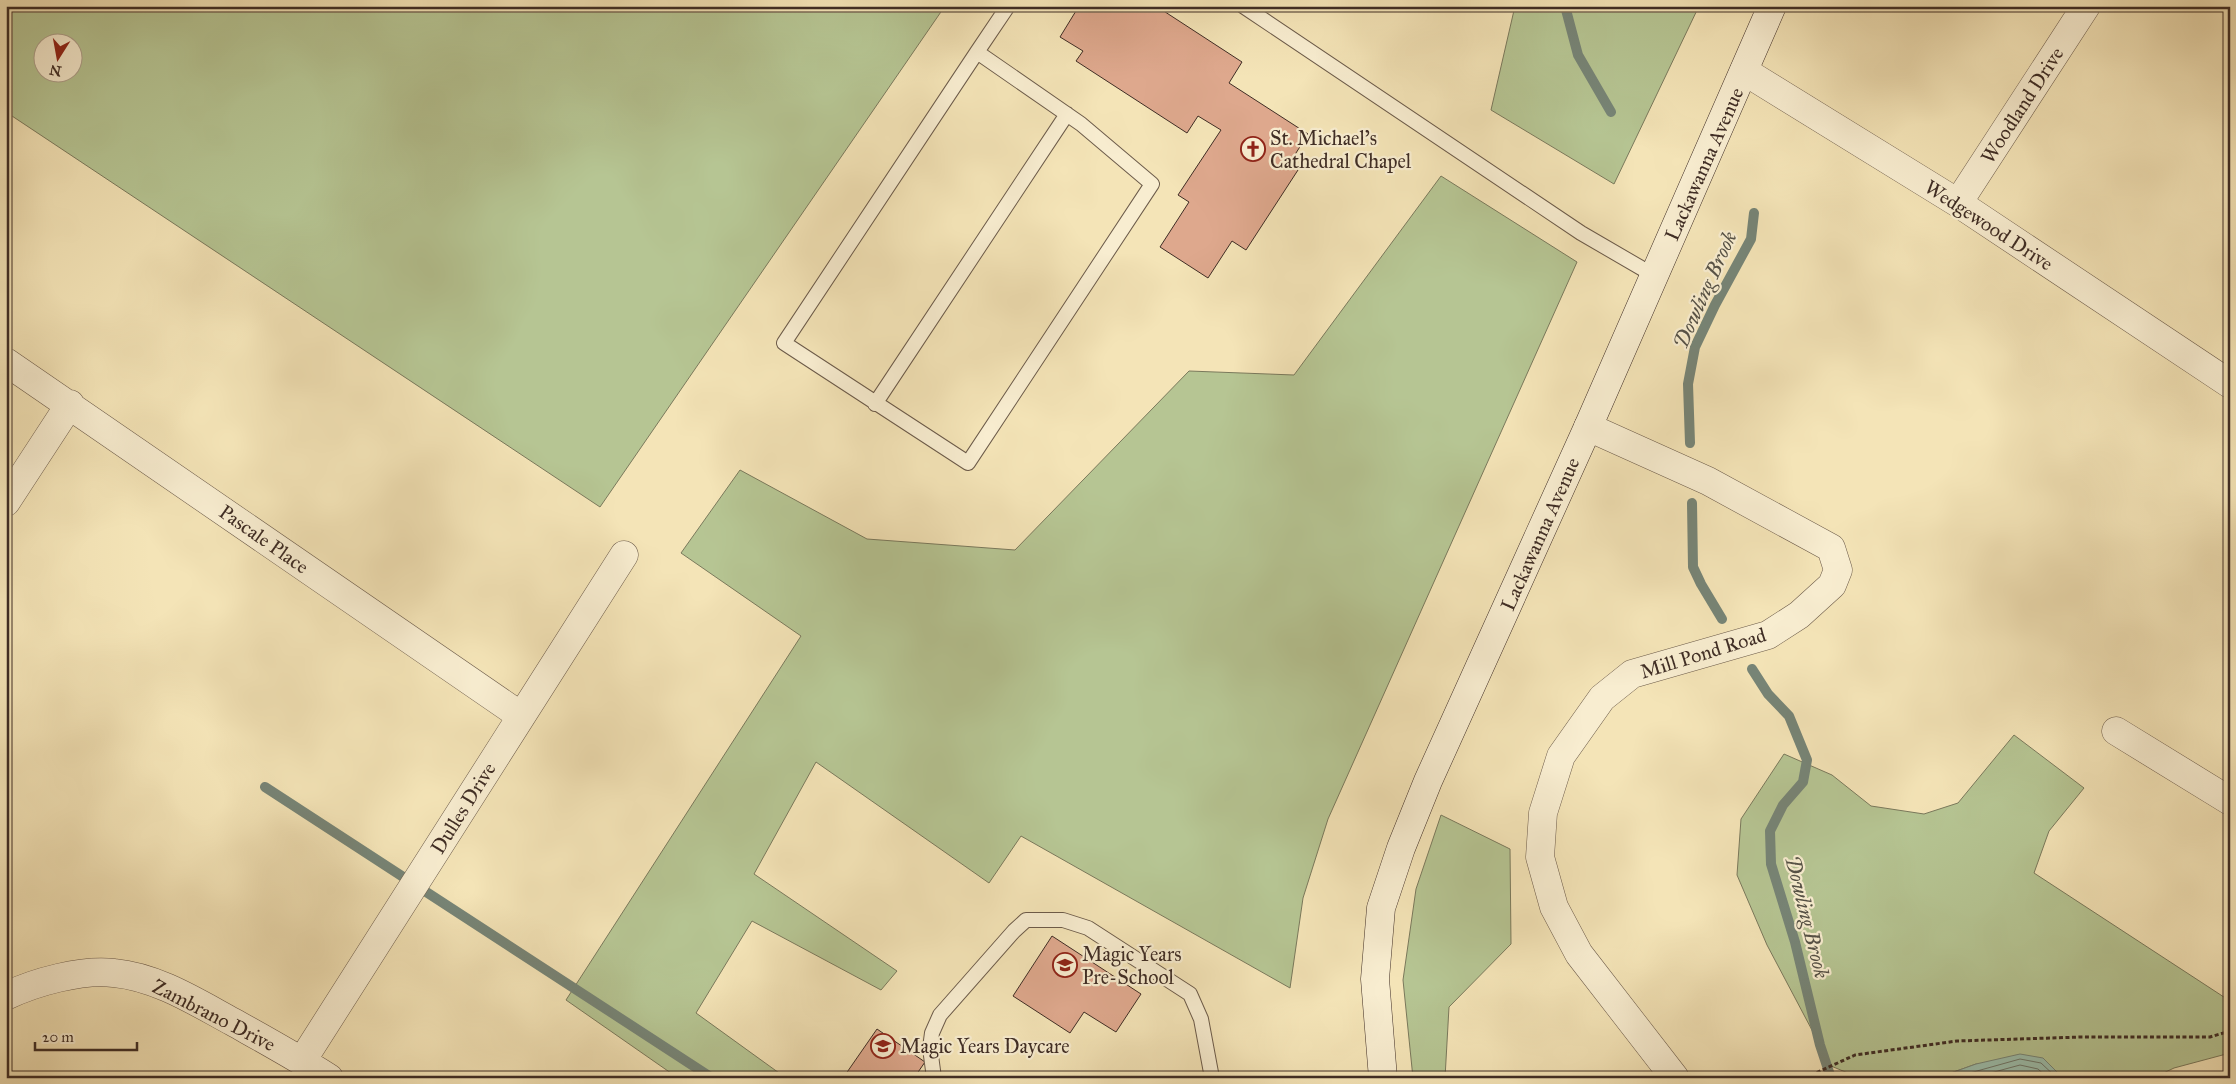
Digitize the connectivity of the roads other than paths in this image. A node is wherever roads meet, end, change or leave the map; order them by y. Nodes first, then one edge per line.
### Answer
1 (1008, 6) edge
2 (1243, 6) edge
3 (1772, 6) edge
4 (2086, 6) edge
5 (977, 52) junction
6 (1744, 71) junction
7 (1067, 114) junction
8 (1958, 203) junction
9 (1655, 276) junction
10 (6, 362) edge
11 (2230, 384) edge
12 (70, 404) junction
13 (875, 404) junction
14 (1588, 428) junction
15 (6, 502) edge
16 (624, 555) dead end
17 (521, 716) junction
18 (2116, 731) dead end
19 (2230, 801) edge
20 (6, 996) edge
21 (302, 1061) junction
22 (329, 1078) edge
23 (934, 1078) edge
24 (1212, 1078) edge
25 (1383, 1078) edge
26 (1675, 1078) edge

1 - 5 lane
2 - 9 lane
3 - 6 street, Lackawanna Avenue
4 - 8 street, Woodland Drive
5 - 7 lane
5 - 13 lane
6 - 8 street, Wedgewood Drive
6 - 9 street, Lackawanna Avenue
7 - 13 lane
7 - 13 lane
8 - 11 street, Wedgewood Drive
9 - 14 street, Lackawanna Avenue
10 - 12 street, Pascale Place
12 - 15 street
12 - 17 street, Pascale Place
14 - 25 street, Lackawanna Avenue
14 - 26 street, Mill Pond Road
16 - 17 street, Dulles Drive
17 - 21 street, Dulles Drive
18 - 19 street
20 - 21 street, Zambrano Drive
21 - 22 street, Zambrano Drive
23 - 24 lane

